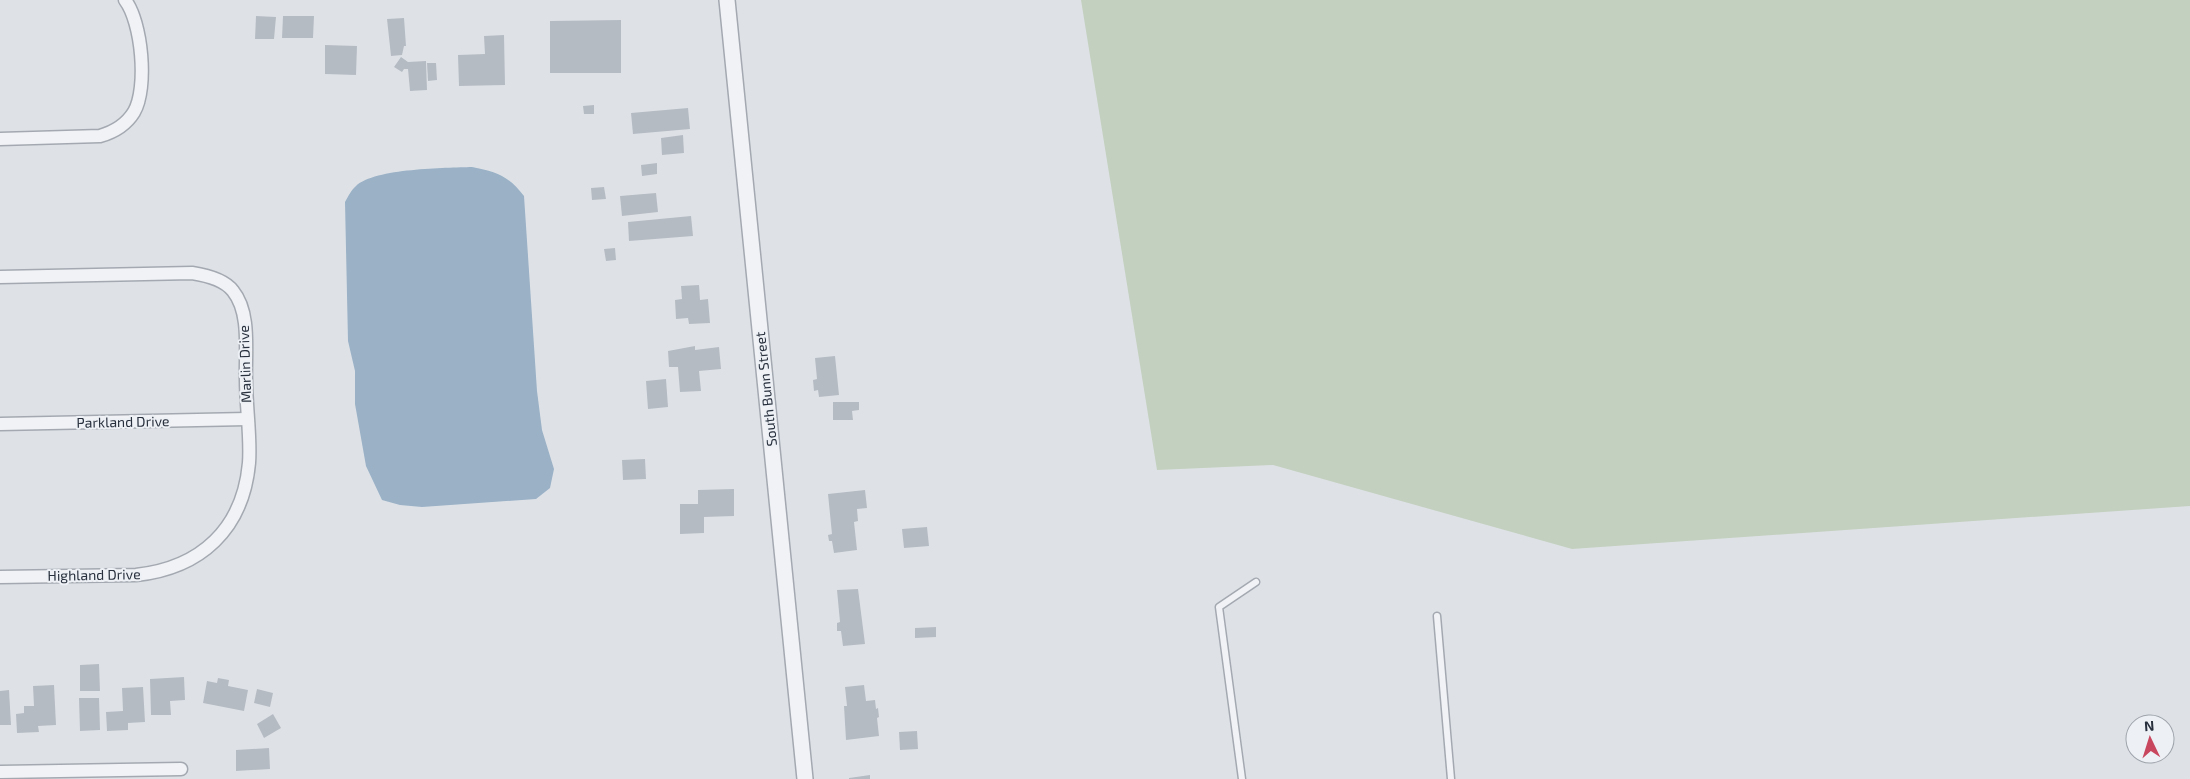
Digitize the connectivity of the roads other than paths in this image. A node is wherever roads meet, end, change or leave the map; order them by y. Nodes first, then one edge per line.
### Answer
1 (125, 0) edge
2 (727, 0) edge
3 (0, 139) edge
4 (0, 277) edge
5 (247, 419) junction
6 (0, 424) edge
7 (186, 562) joint
8 (0, 577) edge
9 (1256, 582) dead end
10 (1437, 616) dead end
11 (181, 768) dead end
12 (0, 772) edge
13 (805, 779) edge
14 (1242, 779) edge
15 (1451, 779) edge

1 - 3 street
2 - 13 street, South Bunn Street
4 - 5 street, Marlin Drive
5 - 6 street, Parkland Drive
5 - 7 street, Marlin Drive
7 - 8 street, Highland Drive
9 - 14 lane
10 - 15 lane
11 - 12 street

